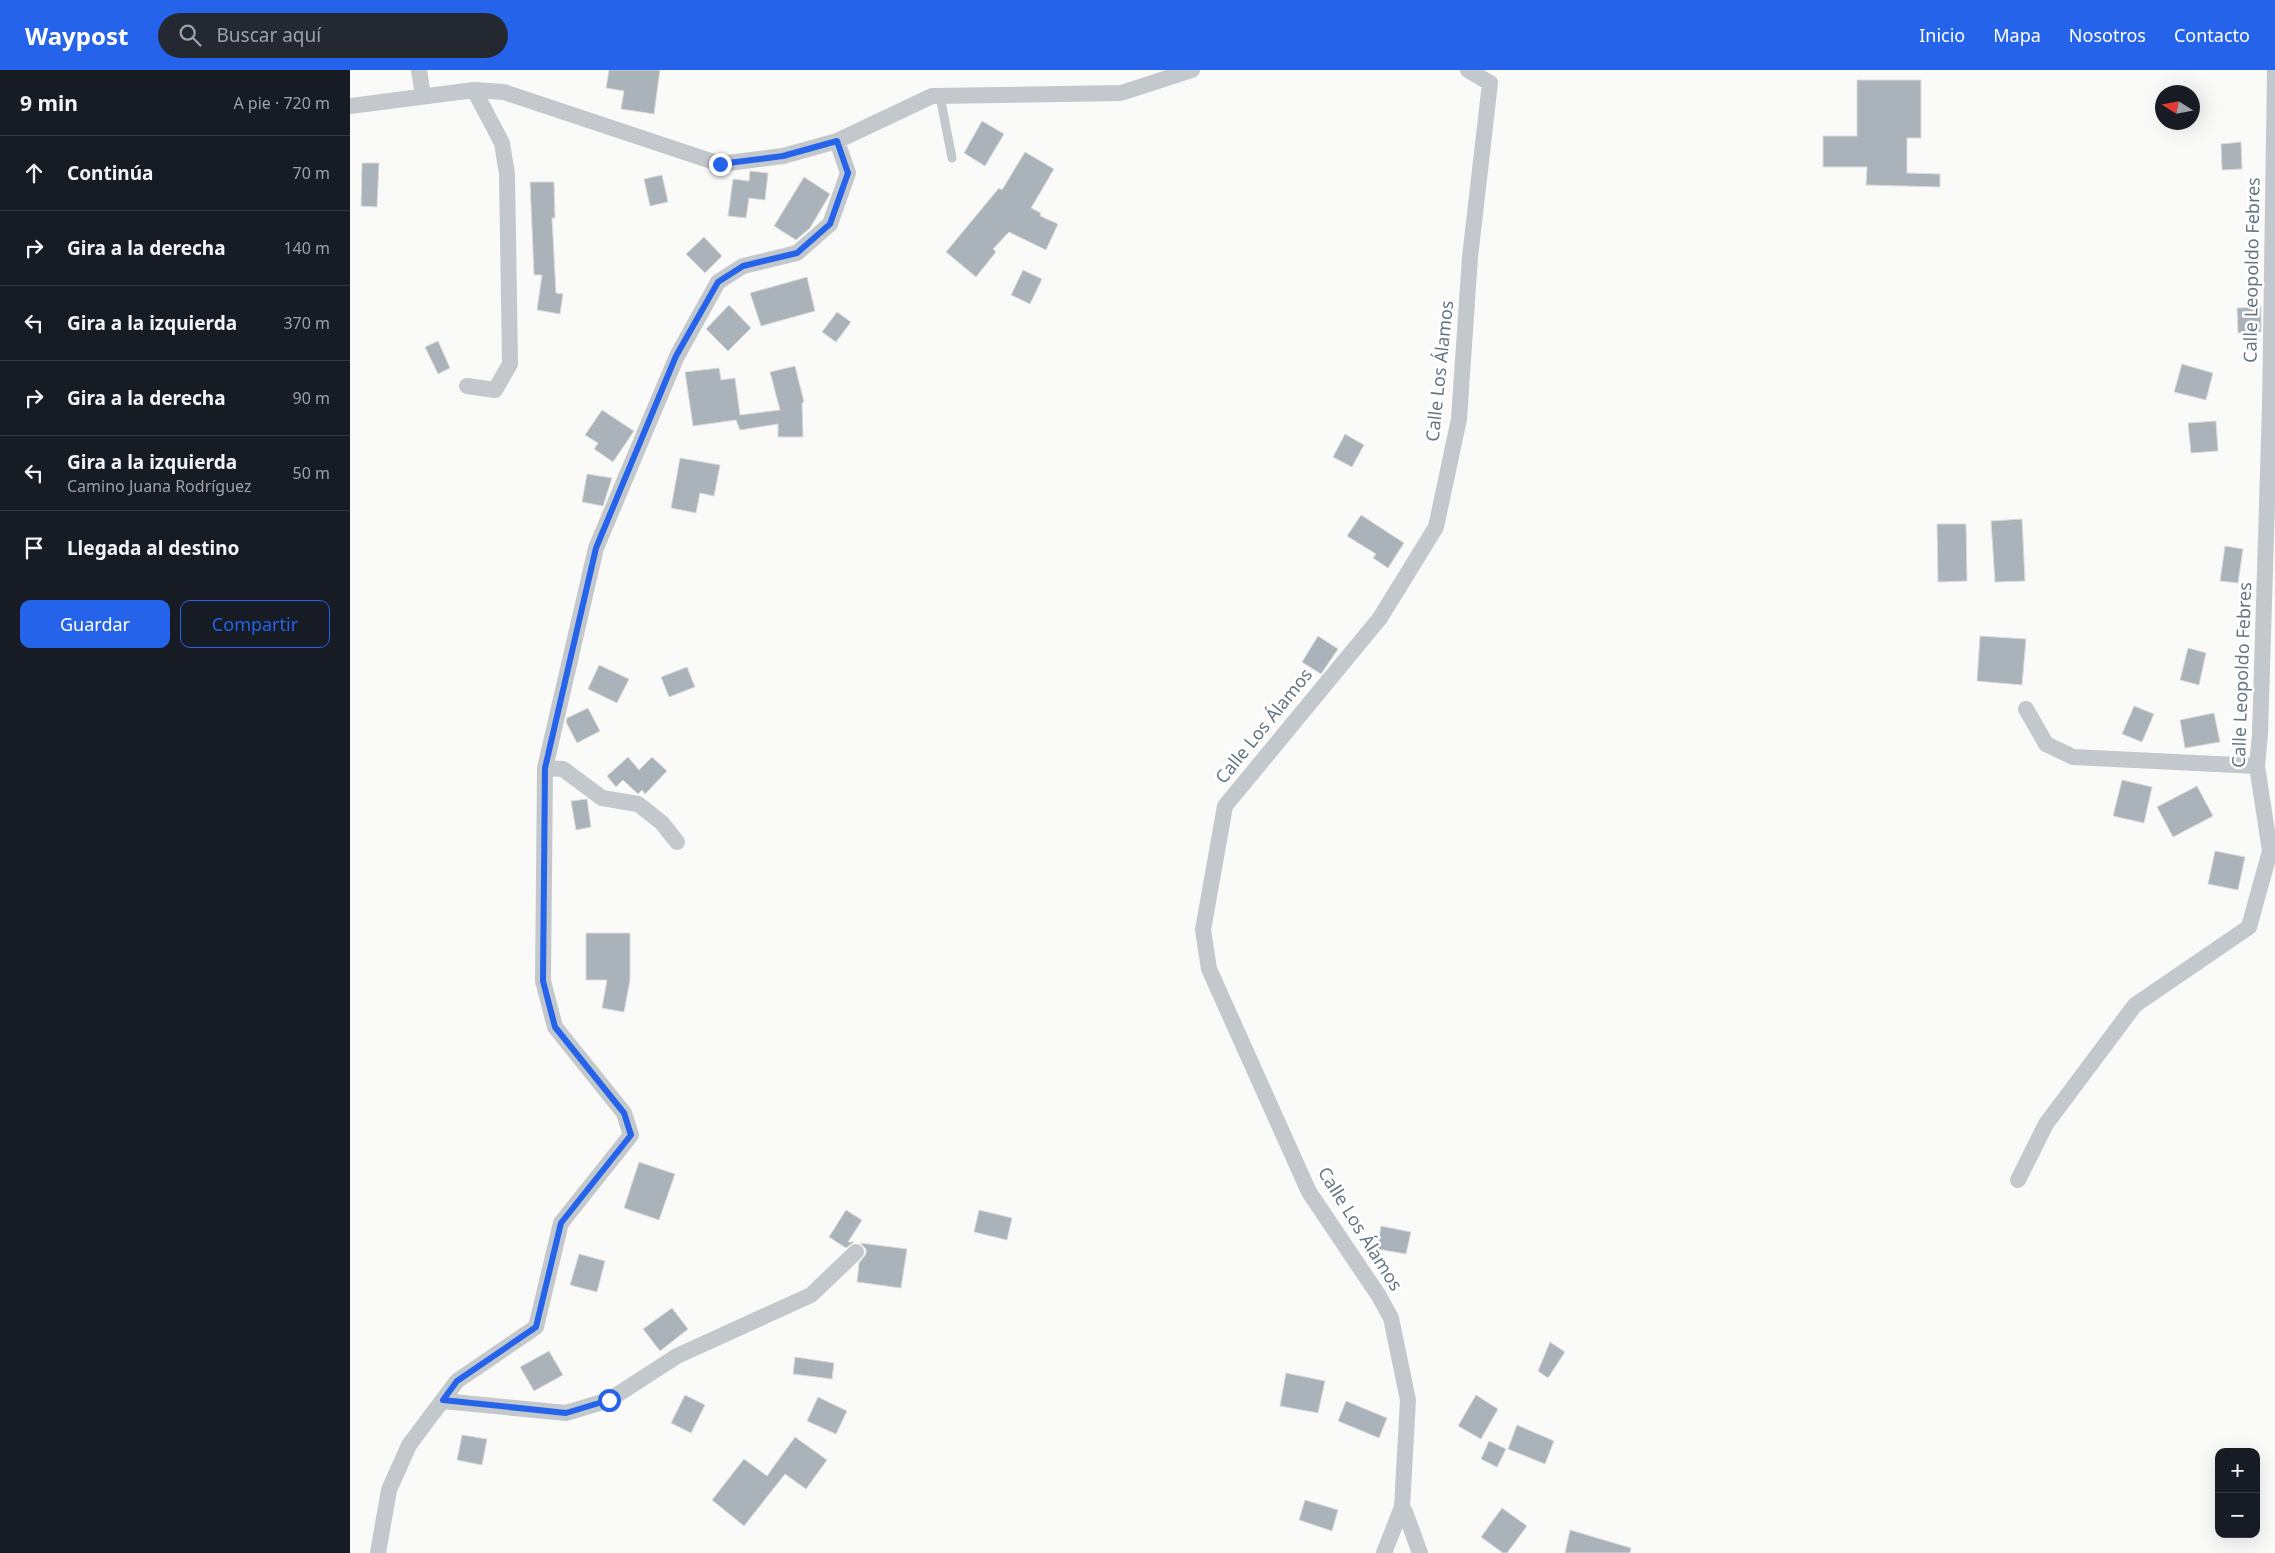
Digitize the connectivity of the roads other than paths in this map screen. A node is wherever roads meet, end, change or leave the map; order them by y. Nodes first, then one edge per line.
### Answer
1 (420, 70) edge
2 (1192, 70) edge
3 (1468, 70) edge
4 (2275, 70) edge
5 (474, 90) junction
6 (423, 96) junction
7 (940, 96) junction
8 (350, 106) edge
9 (837, 141) junction
10 (952, 158) dead end
11 (467, 386) dead end
12 (2026, 709) dead end
13 (2257, 766) junction
14 (545, 768) junction
15 (677, 842) dead end
16 (2018, 1180) dead end
17 (856, 1252) dead end
18 (443, 1400) junction
19 (1402, 1507) junction
20 (378, 1553) edge
21 (1384, 1553) edge
22 (1420, 1553) edge

1 - 6 street
2 - 7 street
3 - 19 street, Calle Los Álamos
4 - 13 street, Calle Leopoldo Febres
5 - 6 street
5 - 9 street
5 - 11 street
6 - 8 street
7 - 9 street
7 - 10 lane
9 - 14 street
12 - 13 street
13 - 16 street, Calle Leopoldo Febres
14 - 15 street
14 - 18 street
17 - 18 street
18 - 20 street
19 - 21 street, Calle Los Álamos
19 - 22 street

